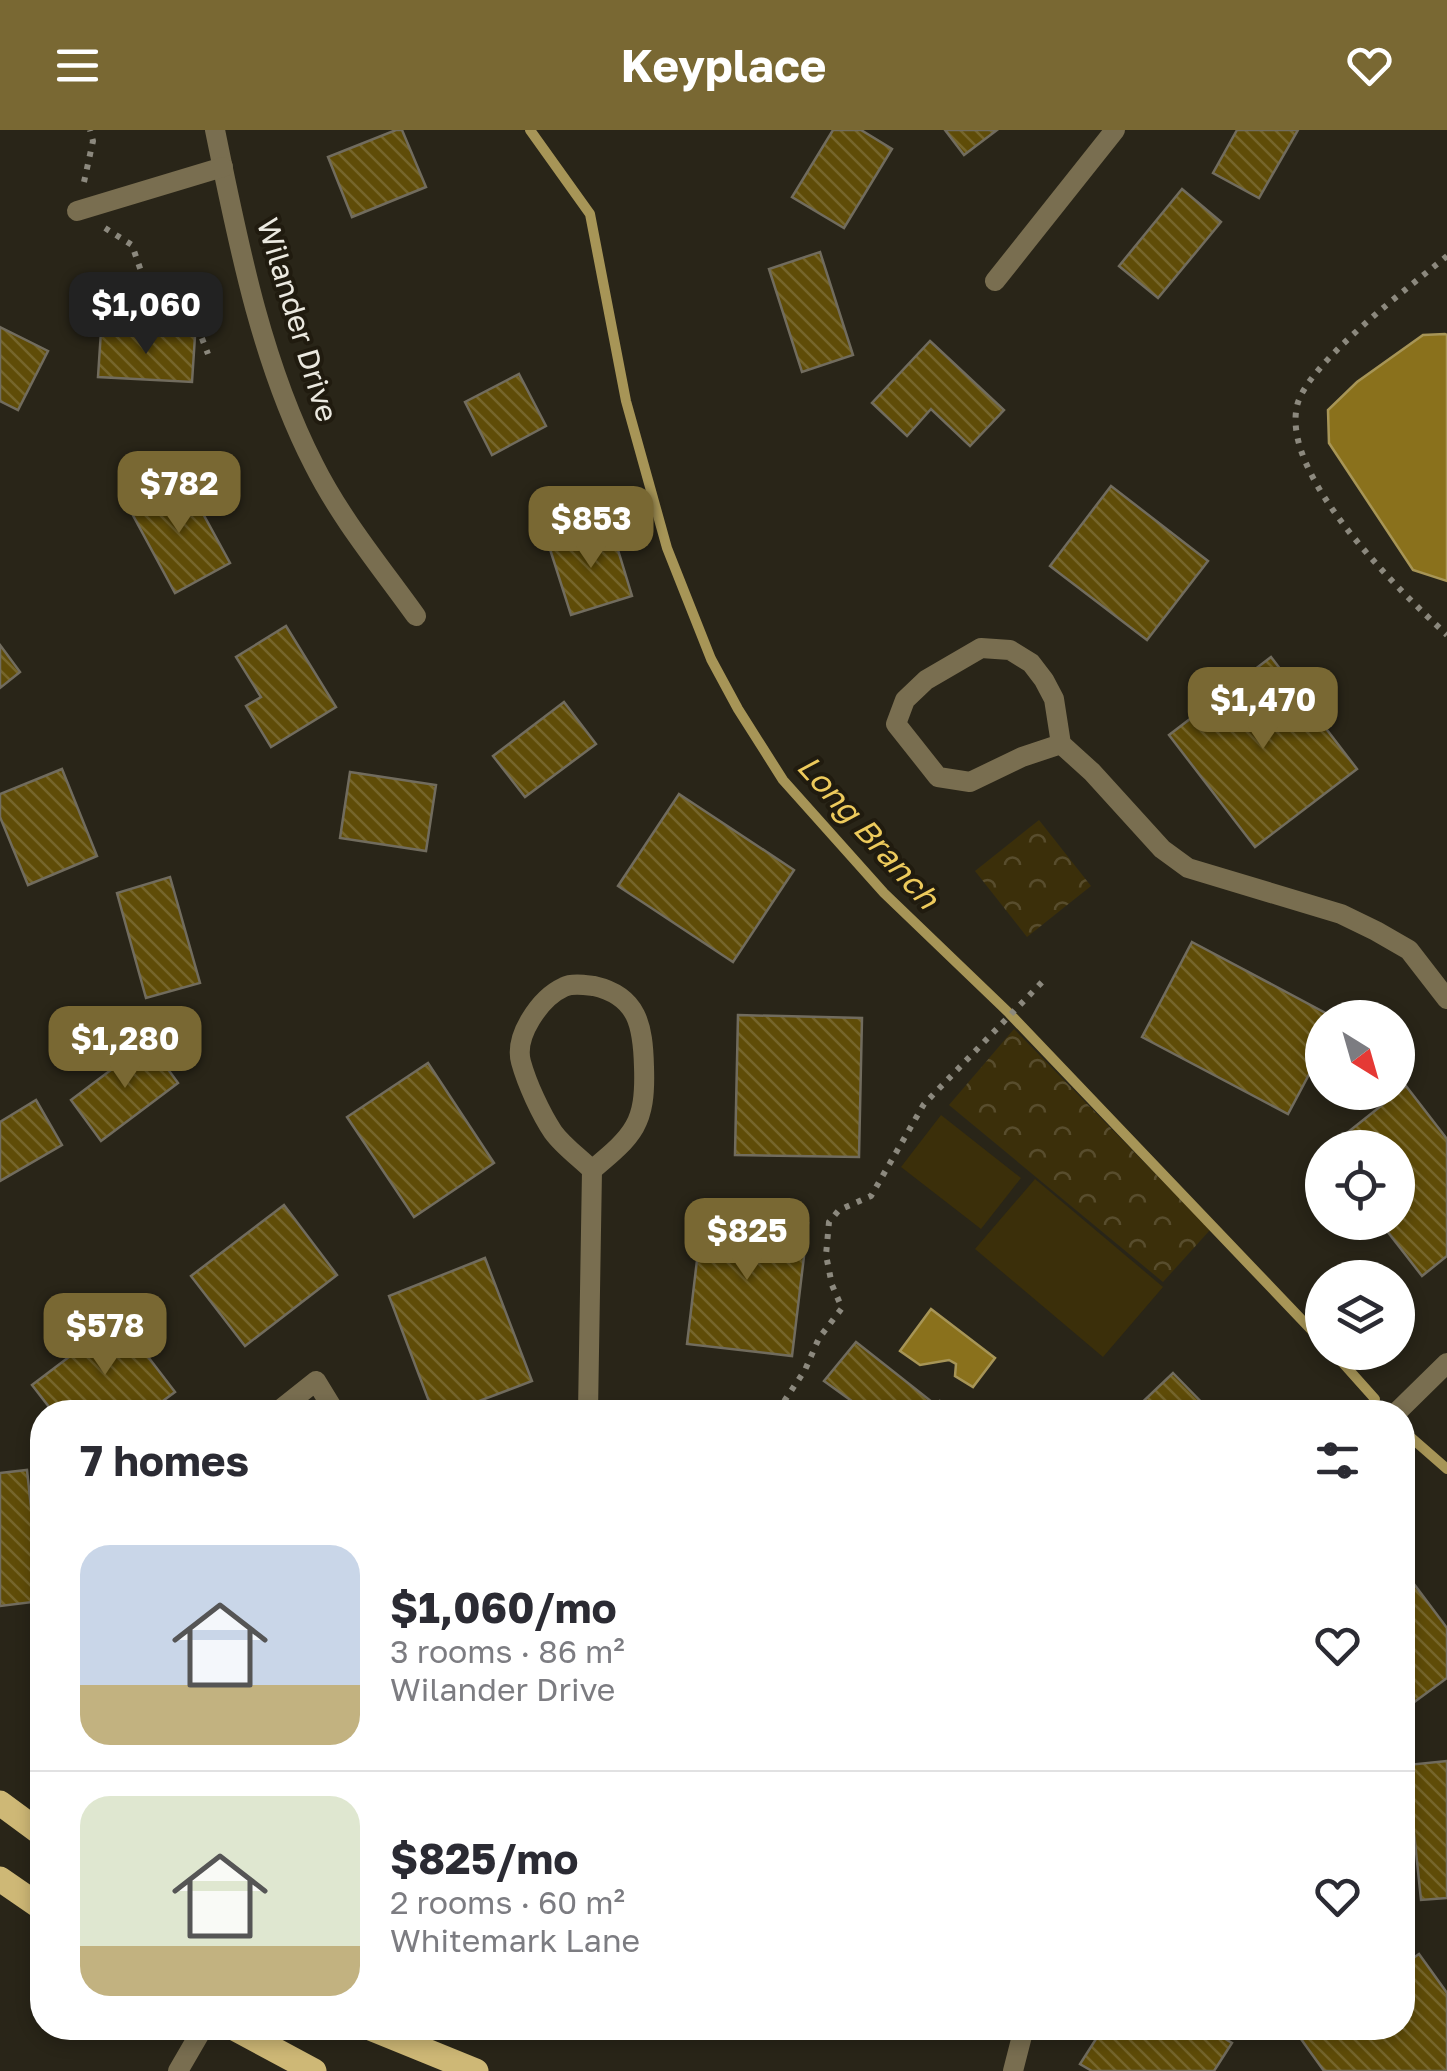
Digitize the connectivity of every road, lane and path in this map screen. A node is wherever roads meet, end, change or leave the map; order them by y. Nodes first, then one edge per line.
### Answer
1 (90, 130) edge
2 (215, 130) edge
3 (1115, 130) edge
4 (223, 168) junction
5 (77, 211) junction
6 (1447, 256) edge
7 (995, 281) dead end
8 (208, 354) dead end
9 (416, 616) dead end
10 (1447, 635) edge
11 (1061, 744) junction
12 (1046, 978) dead end
13 (1447, 999) edge
14 (592, 1170) junction
15 (1447, 1363) edge
16 (291, 1400) edge
17 (328, 1400) edge
18 (588, 1400) edge
19 (785, 1400) edge
20 (1409, 1400) edge
21 (0, 1803) edge
22 (30, 1825) edge
23 (0, 1879) edge
24 (30, 1900) edge
25 (196, 2040) edge
26 (256, 2040) edge
27 (400, 2040) edge
28 (1021, 2040) edge
29 (178, 2071) edge
30 (314, 2071) edge
31 (476, 2071) edge
32 (1013, 2071) edge

1 - 5 path
2 - 4 street, Wilander Drive
3 - 7 street
4 - 5 street
4 - 9 street, Wilander Drive
5 - 8 path
6 - 10 path
11 - 11 street
11 - 13 street
12 - 19 path
14 - 14 street
14 - 18 street
15 - 20 street
16 - 17 street
21 - 22 main road
23 - 24 main road
25 - 29 street
26 - 30 main road
27 - 31 main road
28 - 32 street

